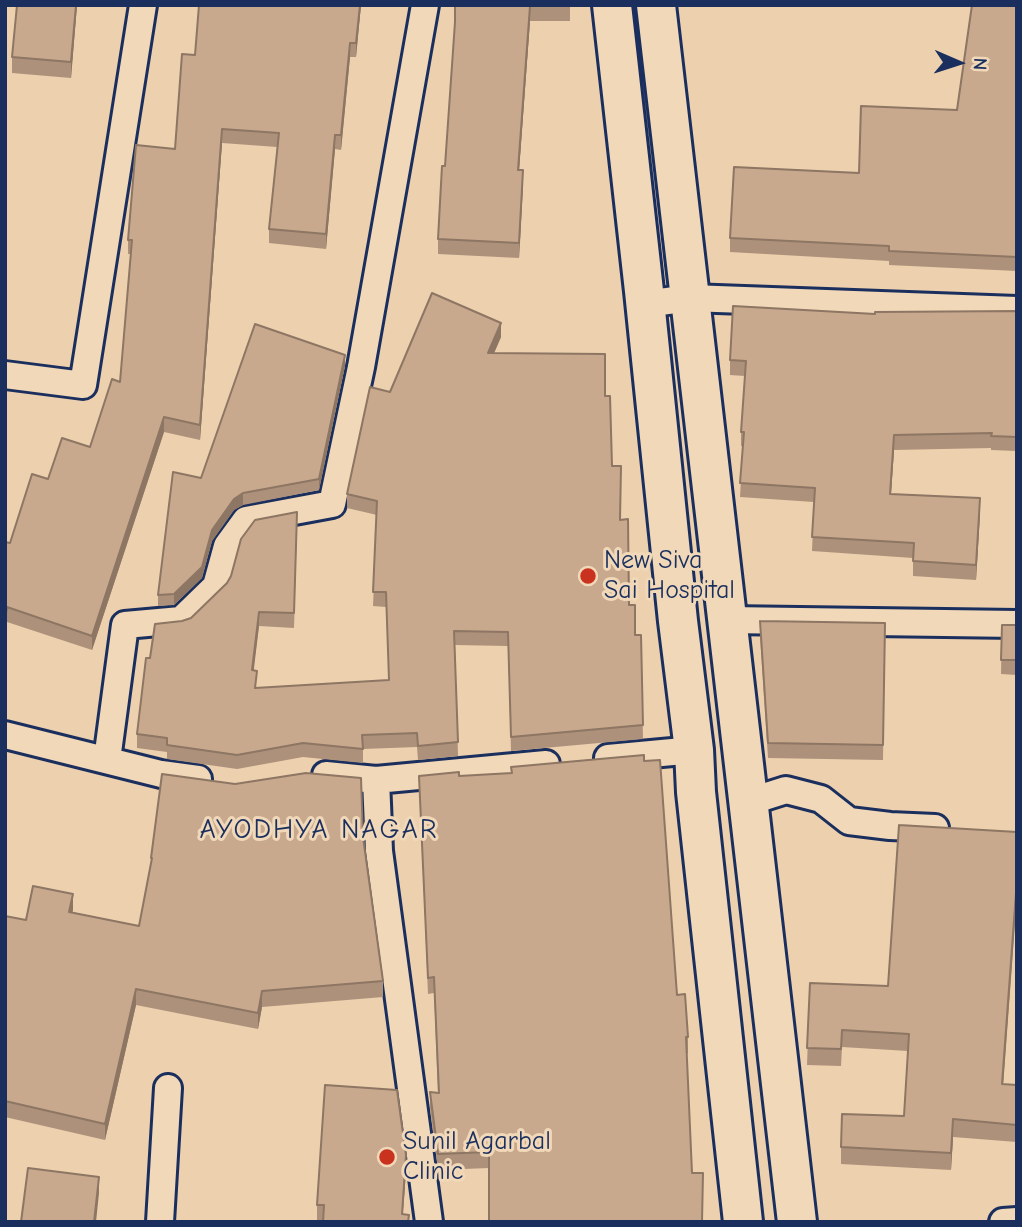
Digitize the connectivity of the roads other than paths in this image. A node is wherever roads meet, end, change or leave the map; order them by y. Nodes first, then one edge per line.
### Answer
1 (144, 5) edge
2 (425, 5) edge
3 (612, 5) edge
4 (656, 5) edge
5 (690, 298) junction
6 (645, 304) junction
7 (1017, 310) edge
8 (5, 375) edge
9 (727, 620) junction
10 (1017, 625) edge
11 (5, 735) edge
12 (694, 750) junction
13 (107, 760) junction
14 (305, 773) edge
15 (376, 780) junction
16 (224, 783) edge
17 (748, 802) junction
18 (953, 829) edge
19 (168, 1088) dead end
20 (1017, 1221) edge
21 (159, 1222) edge
22 (429, 1222) edge
23 (743, 1222) edge
24 (796, 1222) edge
25 (1003, 1222) edge

1 - 8 street
2 - 13 street
3 - 6 highway
4 - 5 highway
5 - 6 street
5 - 7 street
5 - 9 highway
6 - 12 highway
9 - 10 street
9 - 17 highway
11 - 13 street
12 - 15 street
12 - 23 highway
13 - 16 street
14 - 15 street
15 - 22 street
17 - 18 street
17 - 24 highway
19 - 21 street
20 - 25 street

